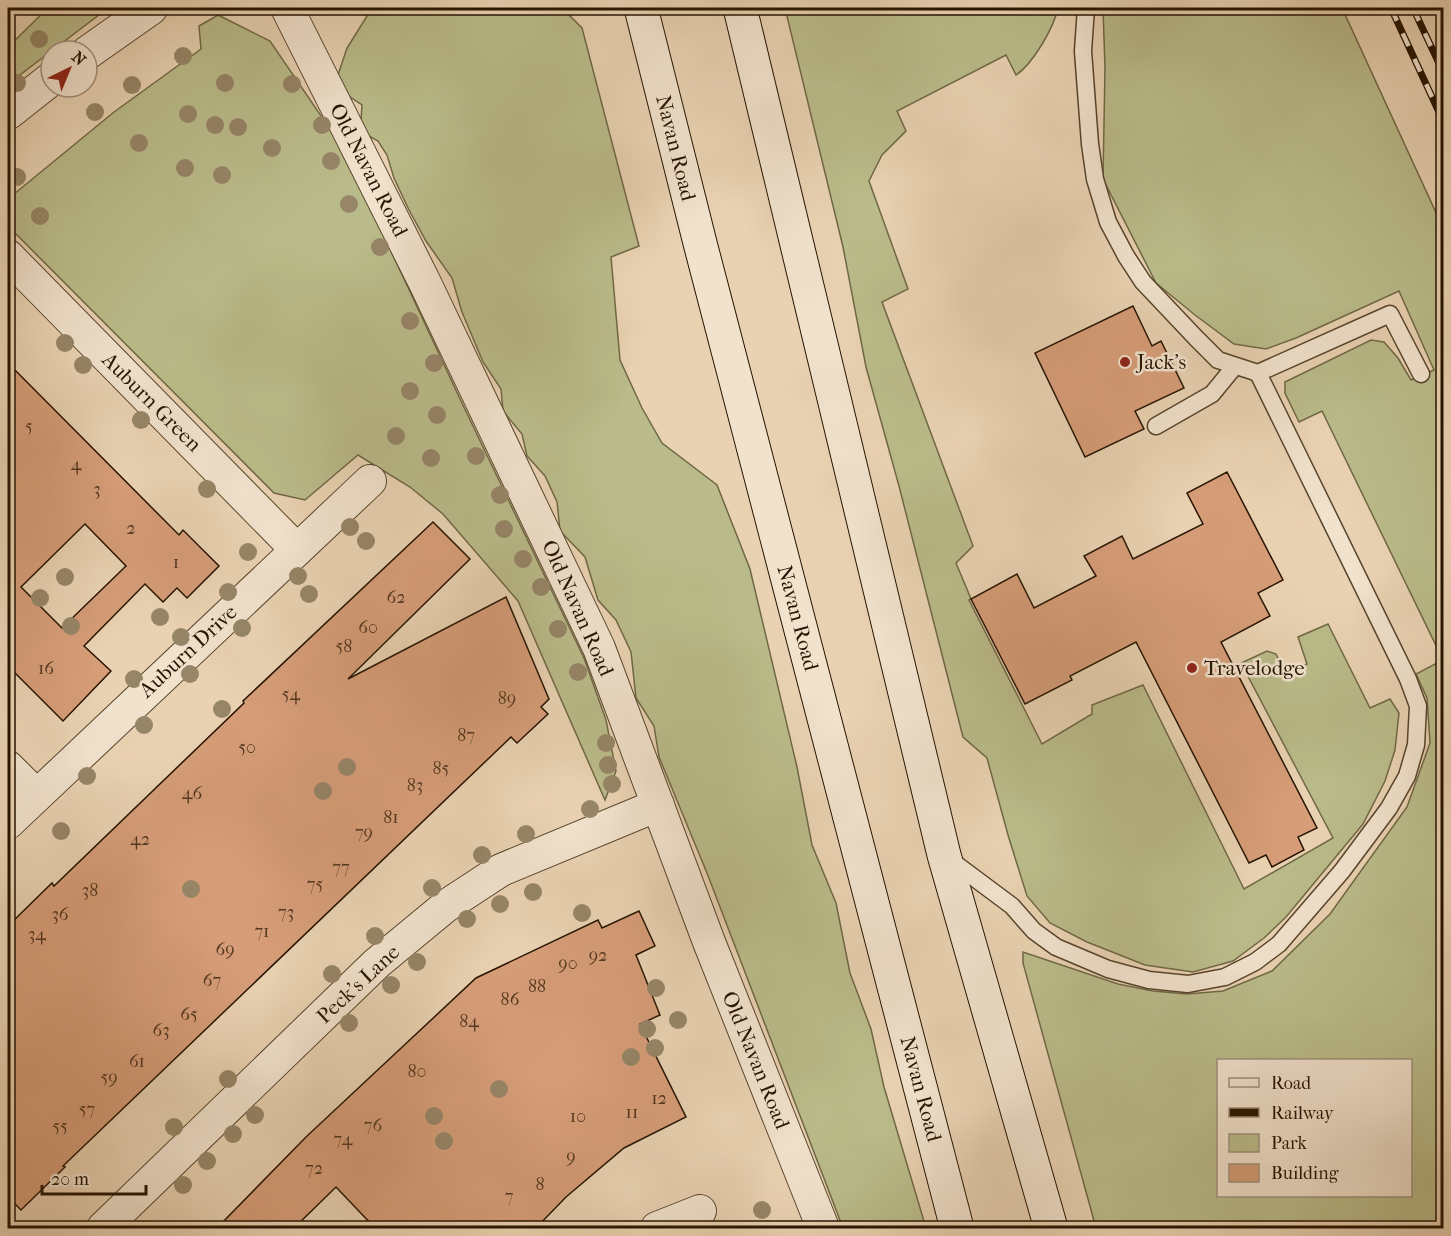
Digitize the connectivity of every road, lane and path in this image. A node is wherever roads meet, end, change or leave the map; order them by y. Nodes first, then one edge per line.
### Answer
1 (151, 8) edge
2 (287, 8) edge
3 (641, 8) edge
4 (740, 8) edge
5 (1086, 8) edge
6 (99, 45) edge
7 (39, 88) edge
8 (8, 113) edge
9 (8, 256) edge
10 (1235, 366) junction
11 (1258, 373) junction
12 (1421, 374) dead end
13 (1156, 426) dead end
14 (370, 481) dead end
15 (296, 549) junction
16 (8, 767) edge
17 (36, 795) junction
18 (658, 806) junction
19 (8, 823) edge
20 (944, 855) junction
21 (700, 1211) dead end
22 (103, 1228) edge
23 (657, 1228) edge
24 (823, 1228) edge
25 (957, 1228) edge
26 (1051, 1228) edge

1 - 6 main road
2 - 18 street, Old Navan Road
3 - 25 main road, Navan Road
4 - 20 main road
5 - 10 lane
7 - 8 main road
9 - 15 street, Auburn Green
10 - 11 lane
10 - 13 lane
11 - 12 lane
11 - 20 lane
14 - 15 street, Auburn Drive
15 - 17 street, Auburn Drive
16 - 17 street
17 - 19 street, Auburn Drive
18 - 22 street, Peck's Lane
18 - 24 street, Old Navan Road
20 - 26 main road
21 - 23 street

